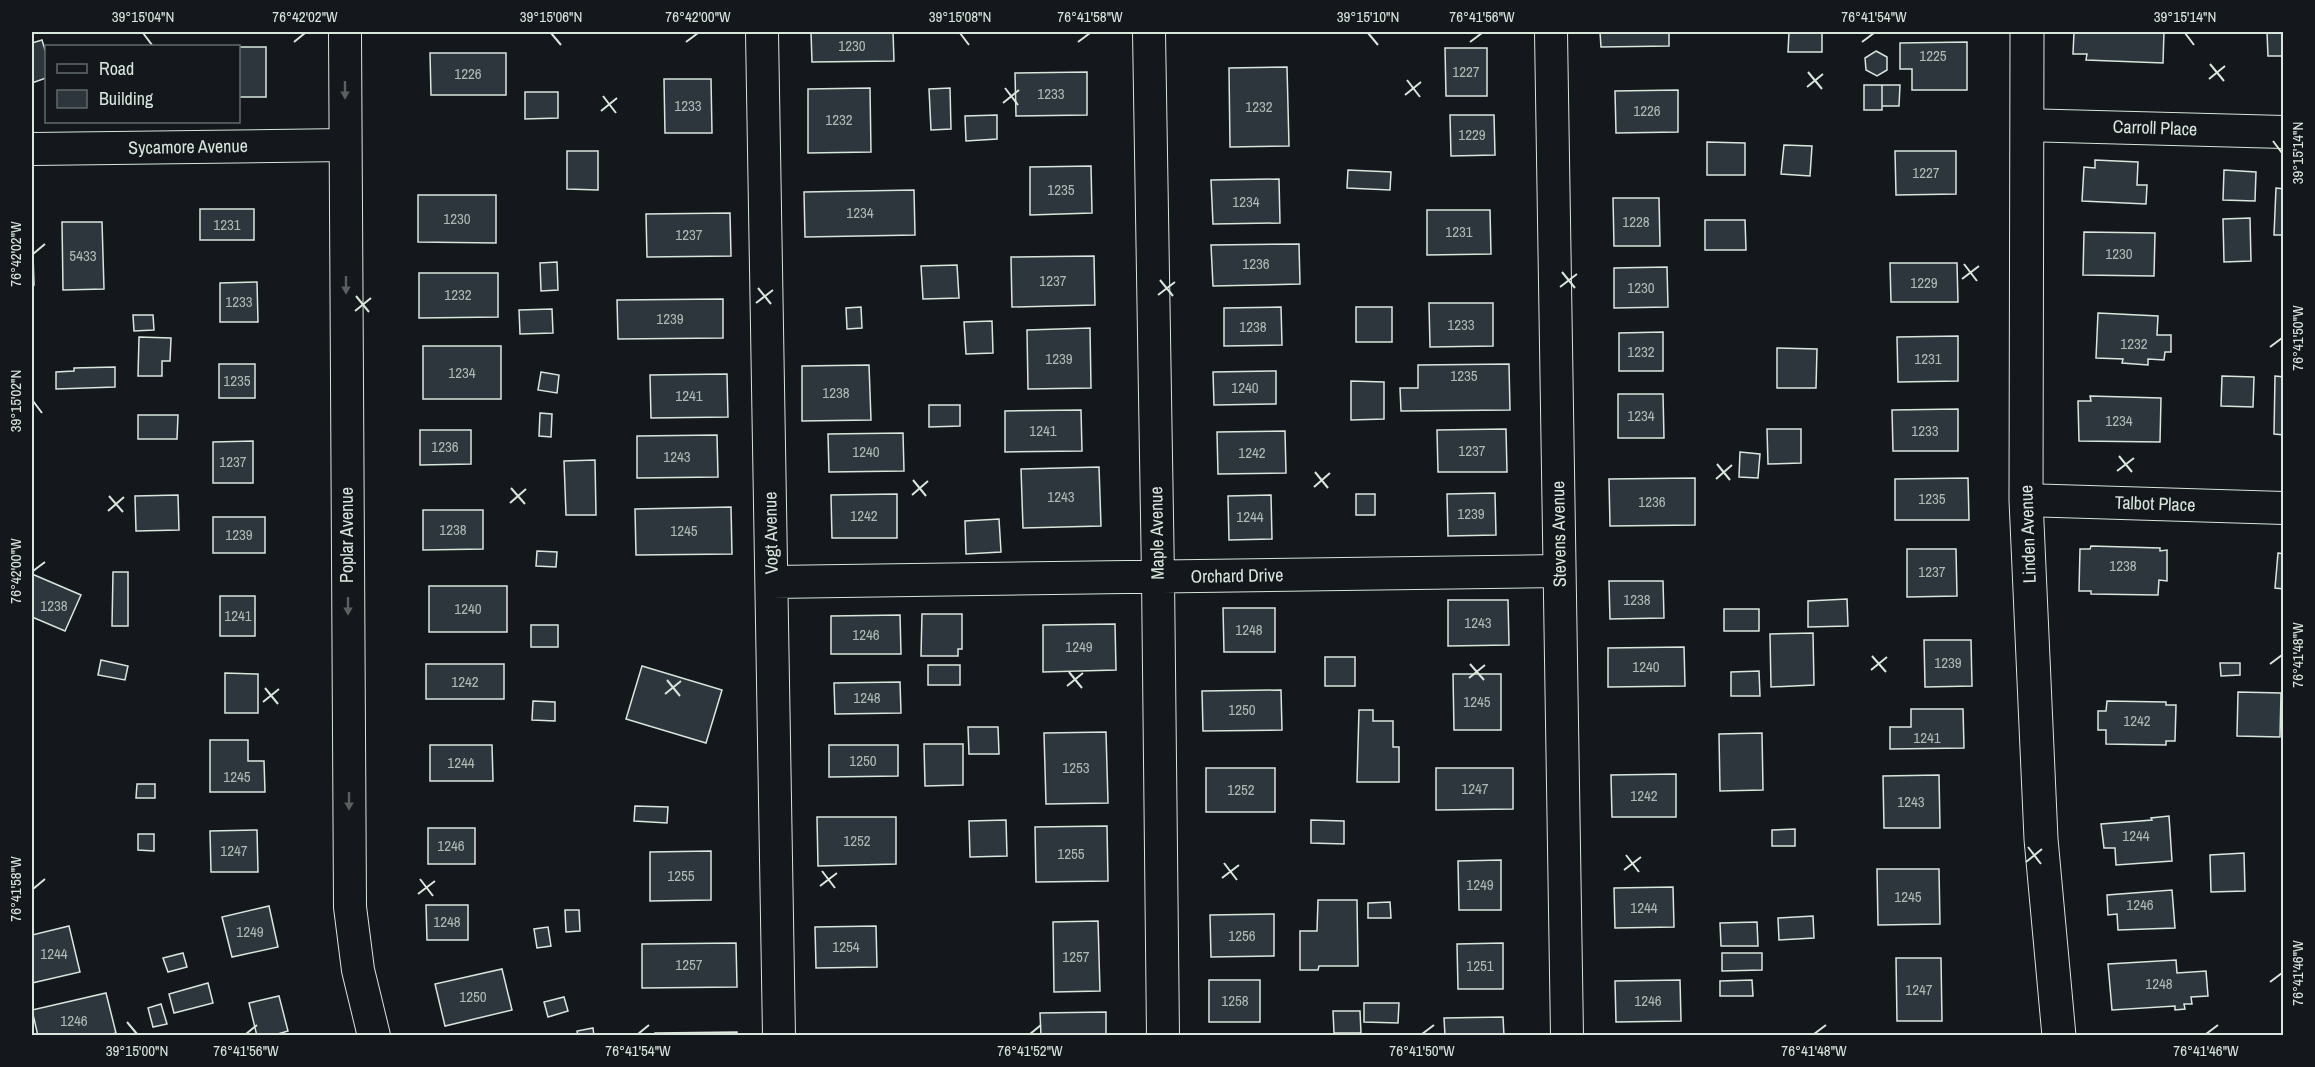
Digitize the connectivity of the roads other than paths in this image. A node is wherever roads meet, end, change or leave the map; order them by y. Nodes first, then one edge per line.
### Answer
1 (345, 32) edge
2 (762, 32) edge
3 (1149, 32) edge
4 (1551, 32) edge
5 (2026, 32) edge
6 (2026, 125) junction
7 (2283, 132) edge
8 (345, 145) junction
9 (32, 149) edge
10 (2026, 500) junction
11 (2283, 508) edge
12 (1559, 571) junction
13 (1158, 577) junction
14 (772, 582) junction
15 (374, 1035) edge
16 (779, 1035) edge
17 (1163, 1035) edge
18 (1567, 1035) edge
19 (2058, 1035) edge

1 -> 8 street, Poplar Avenue
2 - 14 street, Vogt Avenue
3 - 13 street, Maple Avenue
4 - 12 street, Stevens Avenue
5 - 6 street, Linden Avenue
6 - 7 street, Carroll Place
6 - 10 street, Linden Avenue
8 - 9 street, Sycamore Avenue
8 -> 15 street, Poplar Avenue
10 - 11 street, Talbot Place
10 - 19 street, Linden Avenue
12 - 13 street, Orchard Drive
12 - 18 street, Stevens Avenue
13 - 14 street, Orchard Drive
13 - 17 street, Maple Avenue
14 - 16 street, Vogt Avenue

